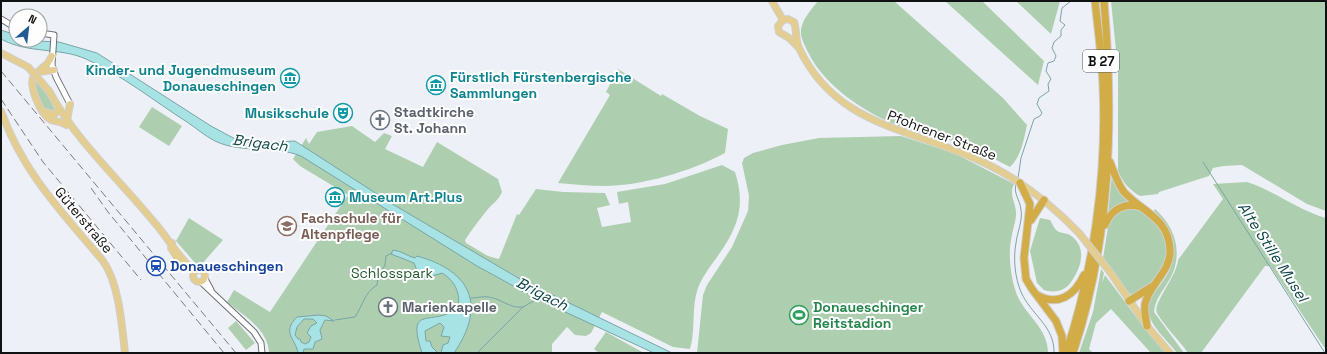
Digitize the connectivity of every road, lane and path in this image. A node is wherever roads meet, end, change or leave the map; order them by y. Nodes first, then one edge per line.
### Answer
1 (772, 1) edge
2 (1095, 1) edge
3 (1104, 1) edge
4 (783, 20) junction
5 (795, 30) junction
6 (48, 35) edge
7 (786, 36) junction
8 (799, 48) junction
9 (1, 53) edge
10 (52, 54) junction
11 (44, 67) junction
12 (53, 68) junction
13 (37, 72) junction
14 (70, 104) junction
15 (41, 106) junction
16 (1, 111) edge
17 (59, 111) junction
18 (67, 124) junction
19 (1109, 159) junction
20 (1020, 183) junction
21 (1044, 200) junction
22 (1030, 209) junction
23 (1146, 209) junction
24 (1029, 226) junction
25 (1102, 233) junction
26 (1090, 257) junction
27 (194, 273) junction
28 (203, 281) junction
29 (1159, 281) junction
30 (1151, 291) junction
31 (1035, 294) junction
32 (1130, 302) junction
33 (1147, 326) junction
34 (125, 353) edge
35 (262, 353) edge
36 (1065, 353) edge
37 (1073, 353) edge
38 (1170, 353) edge

1 - 4 main road
2 - 26 highway, B 27
3 - 19 highway, B 27
4 - 5 main road
4 - 7 main road
5 - 7 main road
5 - 8 main road, Pfohrener Straße
6 - 10 street
7 - 8 main road, Pfohrener Straße
8 - 20 main road, Pfohrener Straße
9 - 17 main road, bridge
10 - 11 main road
10 - 12 street
11 - 12 main road
11 - 13 main road
12 - 13 main road
12 - 14 street
13 - 15 main road
14 - 17 main road
14 - 18 main road
15 - 17 main road
15 - 18 main road
16 - 34 main road, Güterstraße
17 - 18 main road
18 - 27 main road
19 - 23 highway
19 - 25 highway, B 27
20 - 21 main road, Pfohrener Straße
20 - 22 highway
21 - 22 highway
21 - 24 highway
21 - 32 main road, Pfohrener Straße, bridge
22 - 24 highway
23 - 25 highway
23 - 29 highway
24 - 31 highway
25 - 37 highway, B 27
26 - 31 highway
26 - 36 highway, B 27
27 - 28 main road
27 - 28 main road
28 - 35 street
29 - 30 highway
29 - 32 highway
30 - 32 highway
30 - 33 highway
31 - 36 highway
32 - 33 main road, Pfohrener Straße
33 - 38 main road, Pfohrener Straße

